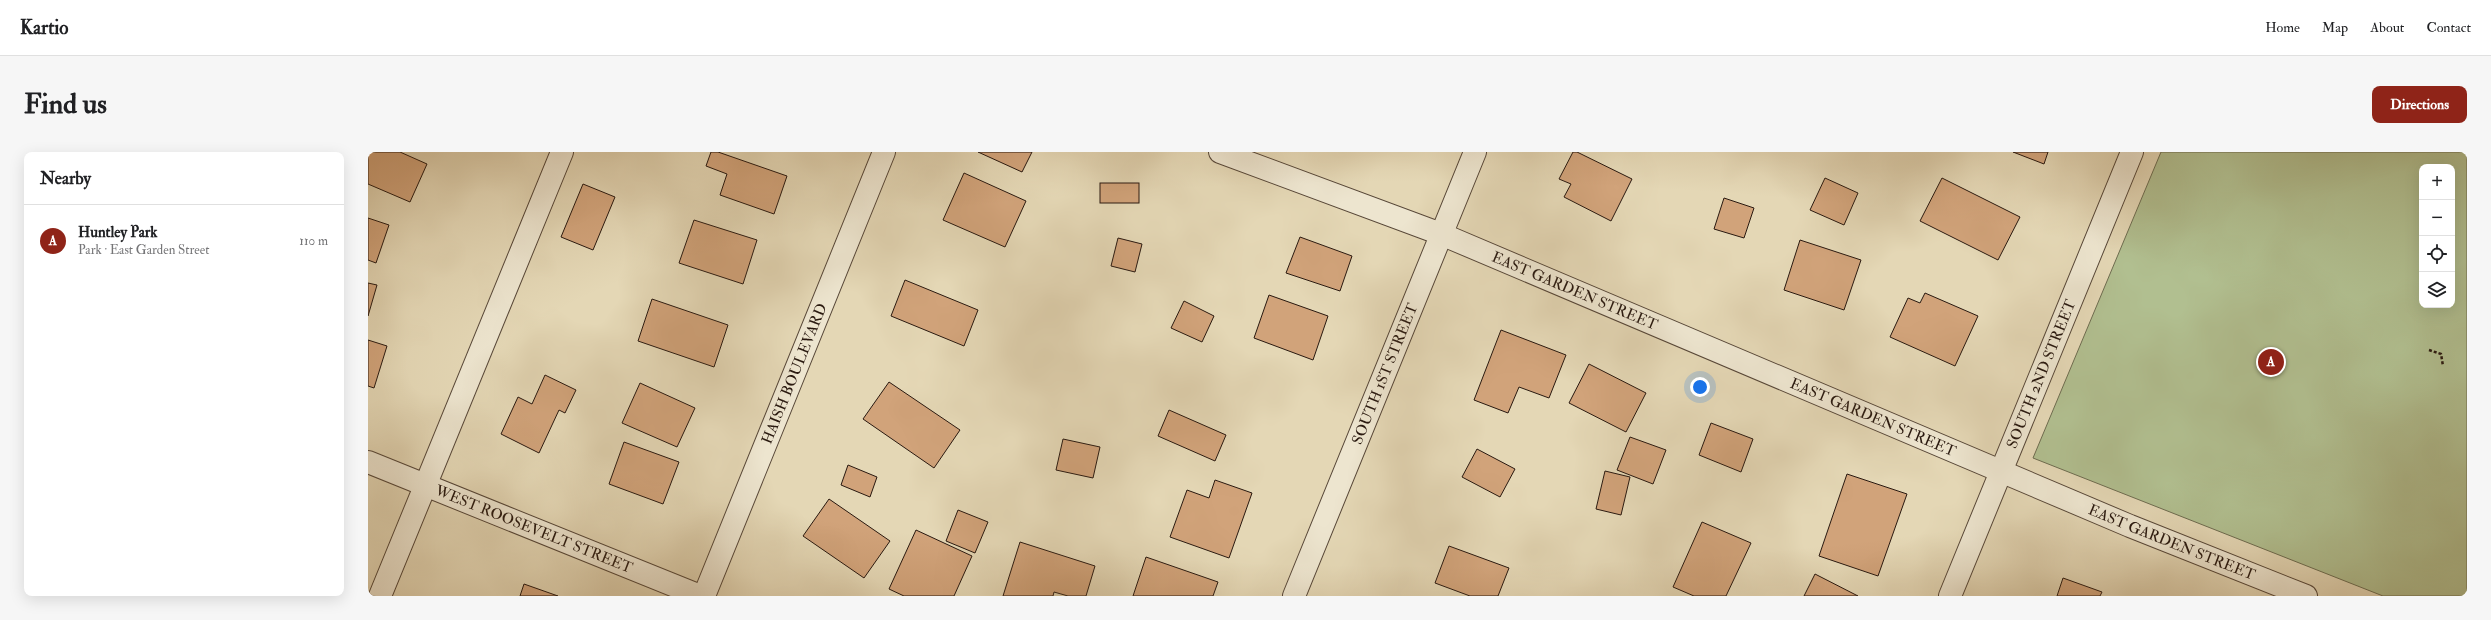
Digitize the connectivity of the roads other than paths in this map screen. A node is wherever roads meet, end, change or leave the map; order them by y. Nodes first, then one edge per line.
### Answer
1 (562, 152) edge
2 (884, 152) edge
3 (1220, 152) edge
4 (1474, 152) edge
5 (2132, 152) edge
6 (1441, 234) junction
7 (368, 462) edge
8 (2002, 472) junction
9 (425, 485) junction
10 (2280, 591) edge
11 (380, 596) edge
12 (700, 596) edge
13 (704, 596) edge
14 (1294, 596) edge
15 (1950, 596) edge
16 (2306, 596) edge

1 - 9 street
2 - 13 street, HAISH BOULEVARD
3 - 6 street, EAST GARDEN STREET
4 - 6 street, SOUTH 1ST STREET
5 - 8 street, SOUTH 2ND STREET
6 - 8 street, EAST GARDEN STREET
6 - 14 street, SOUTH 1ST STREET
7 - 9 street, WEST ROOSEVELT STREET
8 - 10 street, EAST GARDEN STREET
8 - 15 street, SOUTH 2ND STREET
9 - 11 street
9 - 12 street, WEST ROOSEVELT STREET
10 - 16 street, EAST GARDEN STREET

